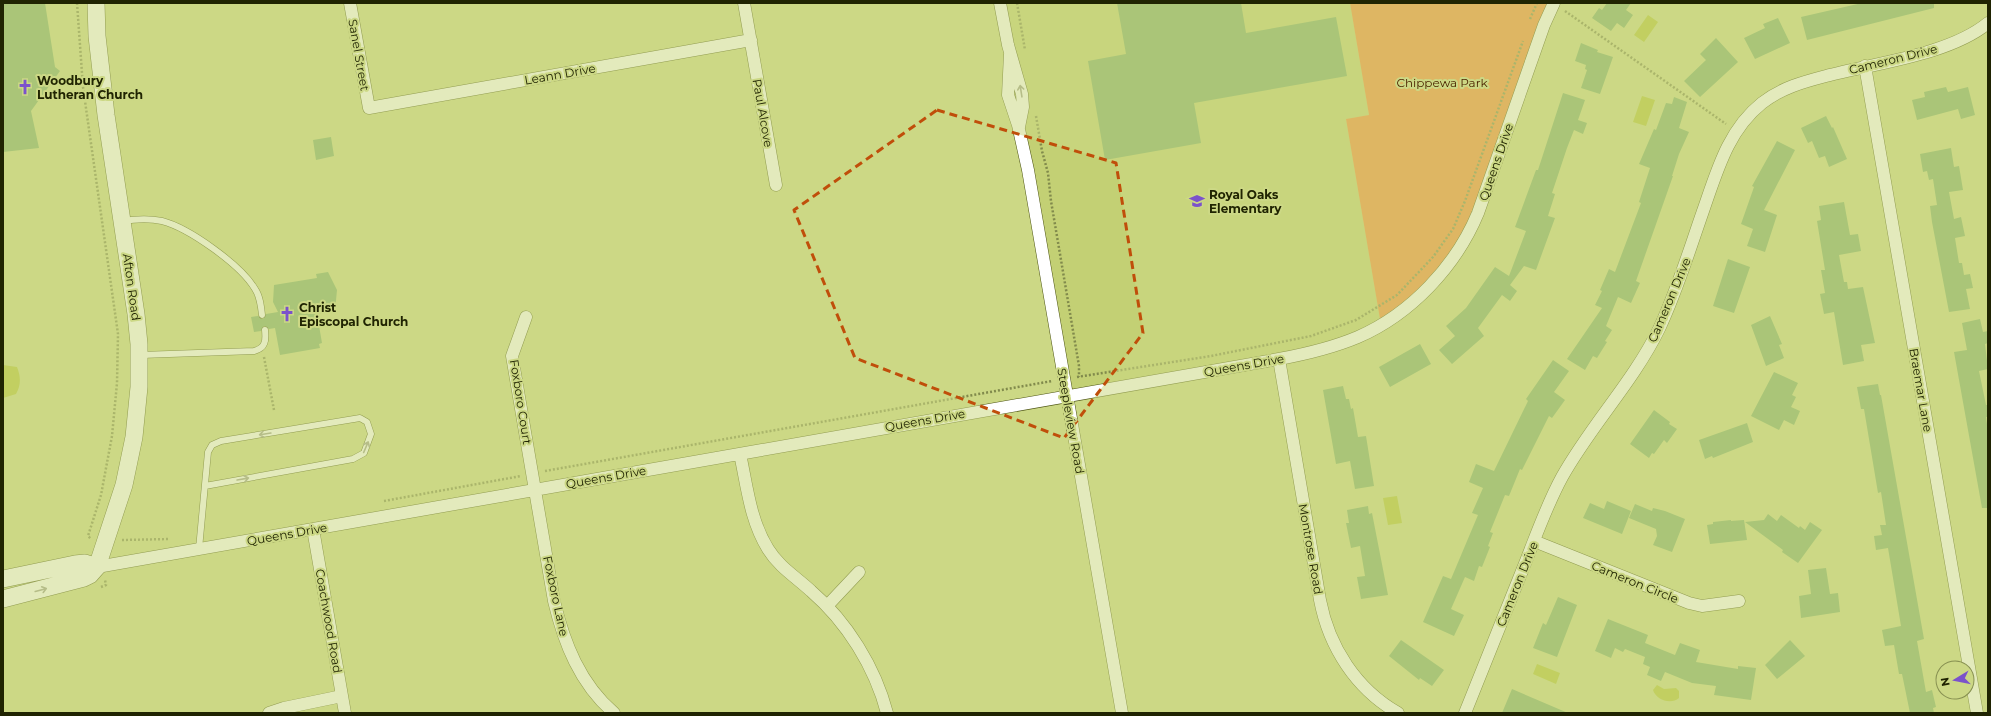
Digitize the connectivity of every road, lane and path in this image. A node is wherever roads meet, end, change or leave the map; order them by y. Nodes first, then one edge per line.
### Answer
1 (77, 3) edge
2 (96, 3) edge
3 (350, 3) edge
4 (744, 3) edge
5 (1000, 3) edge
6 (1537, 3) edge
7 (1559, 6) edge
8 (1530, 20) dead end
9 (1988, 23) edge
10 (1525, 34) dead end
11 (751, 40) junction
12 (1865, 66) junction
13 (369, 108) joint
14 (1736, 131) junction
15 (776, 185) dead end
16 (1051, 201) dead end
17 (122, 221) junction
18 (262, 315) dead end
19 (526, 317) dead end
20 (265, 330) dead end
21 (262, 348) junction
22 (140, 356) junction
23 (1278, 359) junction
24 (1046, 383) dead end
25 (1067, 395) junction
26 (274, 410) dead end
27 (740, 454) junction
28 (533, 474) junction
29 (205, 486) junction
30 (535, 489) junction
31 (380, 502) dead end
32 (313, 529) junction
33 (88, 536) dead end
34 (149, 538) dead end
35 (175, 538) dead end
36 (1534, 541) junction
37 (199, 549) junction
38 (97, 567) junction
39 (859, 572) dead end
40 (3, 579) edge
41 (3, 599) edge
42 (1739, 601) dead end
43 (827, 606) junction
44 (342, 696) junction
45 (269, 713) edge
46 (345, 713) edge
47 (614, 713) edge
48 (887, 713) edge
49 (1122, 713) edge
50 (1398, 713) edge
51 (1465, 713) edge
52 (1977, 713) edge

1 - 33 path
2 - 17 street, Afton Road
3 - 13 street, Sanel Street
4 - 11 street, Paul Alcove
5 - 25 street, Steepleview Road
6 - 8 path
7 - 14 path
7 - 23 street, Queens Drive
9 - 12 street, Cameron Drive
10 - 16 path
11 - 13 street, Leann Drive
11 - 15 street, Paul Alcove
12 - 14 street, Cameron Drive
12 - 52 street, Braemar Lane
14 - 36 street, Cameron Drive
17 - 18 lane
17 - 22 street, Afton Road
19 - 28 street, Foxboro Court
20 - 21 lane
21 - 22 lane
21 - 26 path
22 - 38 street, Afton Road
23 - 25 street, Queens Drive
23 - 50 street, Montrose Road
24 - 28 path
25 - 27 street, Queens Drive
25 - 49 street, Steepleview Road
27 - 30 street, Queens Drive
27 - 43 street
28 - 30 street, Foxboro Court
28 - 31 path
29 -> 29 lane
29 - 37 lane
30 - 32 street, Queens Drive
30 - 47 street, Foxboro Lane
32 - 37 street, Queens Drive
32 - 44 street, Coachwood Road
34 - 35 path
36 - 42 street, Cameron Circle
36 - 51 street, Cameron Drive
37 - 38 street, Queens Drive
38 - 40 street, Queens Drive
41 -> 38 street, Queens Drive
39 - 43 street
43 - 48 street
44 - 45 street
44 - 46 street, Coachwood Road

